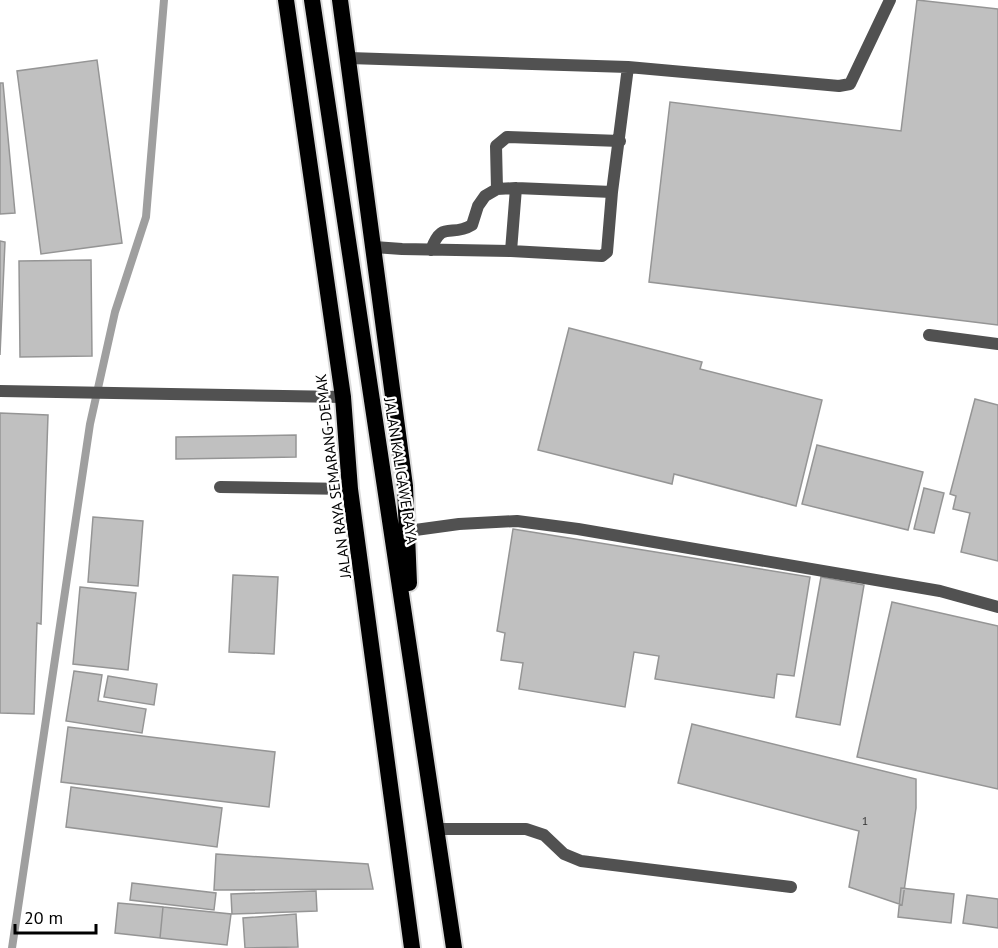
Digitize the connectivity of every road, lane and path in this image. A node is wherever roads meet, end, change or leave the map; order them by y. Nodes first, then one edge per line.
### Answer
1 (286, 0) edge
2 (312, 0) edge
3 (340, 0) edge
4 (890, 0) edge
5 (349, 57) junction
6 (628, 67) junction
7 (620, 141) junction
8 (516, 188) junction
9 (497, 189) junction
10 (612, 192) junction
11 (374, 247) junction
12 (431, 250) junction
13 (511, 251) junction
14 (929, 335) dead end
15 (998, 344) edge
16 (0, 391) edge
17 (343, 397) junction
18 (220, 488) dead end
19 (351, 489) junction
20 (408, 531) junction
21 (998, 608) edge
22 (411, 655) junction
23 (436, 829) junction
24 (791, 886) dead end
25 (412, 948) edge
26 (454, 948) edge

1 - 17 highway, JALAN RAYA SEMARANG-DEMAK
2 - 22 highway, JALAN KALIGAWE RAYA
3 - 5 highway
4 - 6 lane
5 - 6 lane
5 - 11 highway
6 - 7 lane
7 - 9 lane
7 - 10 lane
8 - 9 lane
8 - 10 lane
8 - 13 lane
9 - 12 lane
10 - 13 lane
11 - 12 lane
11 - 20 highway
12 - 13 lane
14 - 15 lane
16 - 17 lane
17 - 19 highway, JALAN RAYA SEMARANG-DEMAK
18 - 19 lane
19 - 25 highway, JALAN RAYA SEMARANG-DEMAK
20 - 21 lane
20 - 22 highway
22 - 23 highway, JALAN KALIGAWE RAYA
23 - 24 lane
23 - 26 highway, JALAN KALIGAWE RAYA

